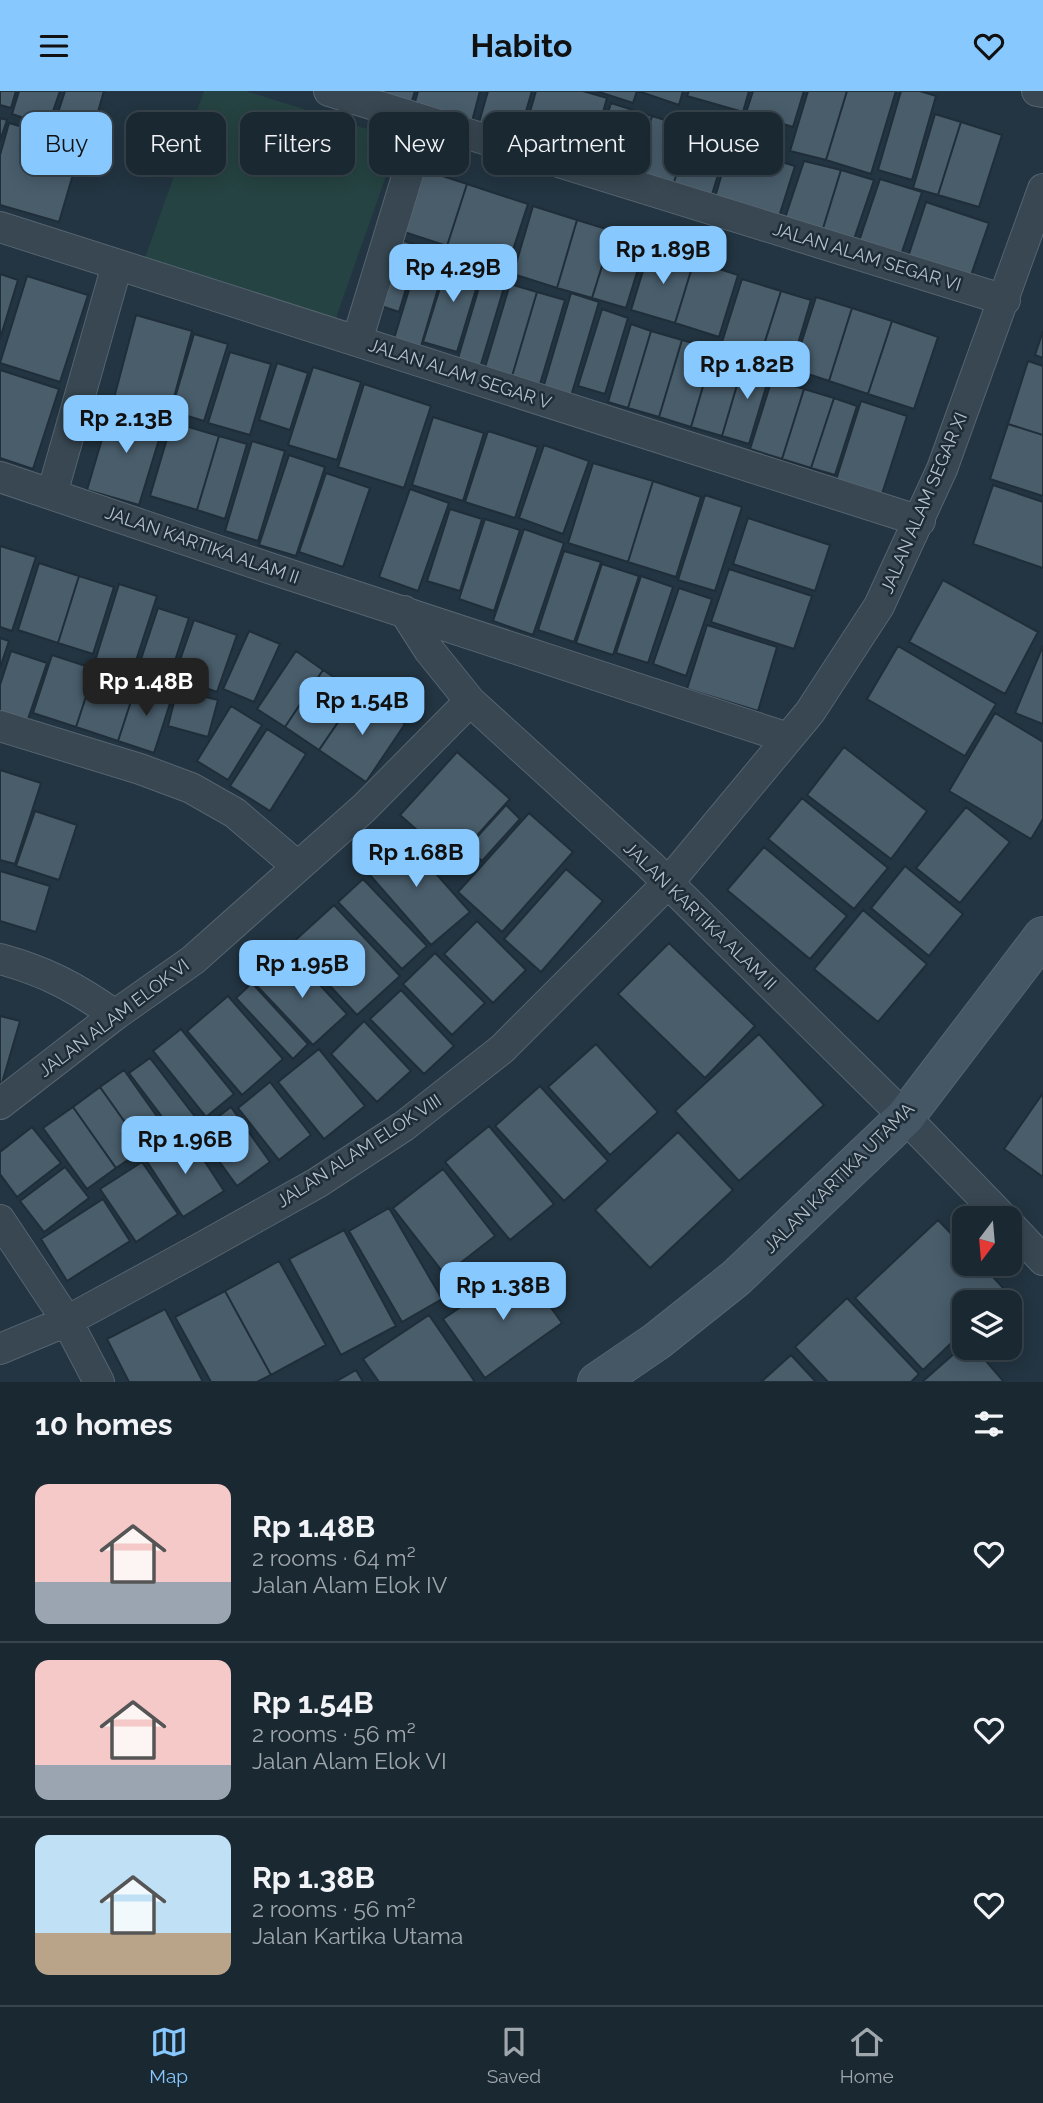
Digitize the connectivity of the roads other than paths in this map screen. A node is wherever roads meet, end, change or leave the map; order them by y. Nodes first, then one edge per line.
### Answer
1 (329, 91) edge
2 (1037, 91) edge
3 (1043, 92) edge
4 (396, 112) edge
5 (469, 135) edge
6 (408, 175) edge
7 (1043, 189) edge
8 (0, 227) edge
9 (117, 265) junction
10 (1004, 300) junction
11 (357, 341) junction
12 (0, 477) edge
13 (52, 493) junction
14 (920, 521) junction
15 (404, 611) junction
16 (470, 701) junction
17 (0, 726) edge
18 (788, 738) junction
19 (297, 866) junction
20 (667, 884) junction
21 (1043, 936) edge
22 (0, 959) edge
23 (115, 1015) junction
24 (0, 1104) edge
25 (905, 1117) junction
26 (991, 1206) edge
27 (0, 1220) edge
28 (1022, 1237) edge
29 (1043, 1259) edge
30 (67, 1321) junction
31 (0, 1349) edge
32 (99, 1382) edge
33 (597, 1382) edge

1 - 4 street, JALAN ALAM SEGAR VI
2 - 3 street
5 - 10 street, JALAN ALAM SEGAR VI
6 - 11 street
7 - 10 street, JALAN ALAM SEGAR XI
8 - 9 street, JALAN ALAM SEGAR V
9 - 11 street, JALAN ALAM SEGAR V
9 - 13 street
10 - 14 street, JALAN ALAM SEGAR XI
11 - 14 street, JALAN ALAM SEGAR V
12 - 13 street, JALAN KARTIKA ALAM II
13 - 15 street, JALAN KARTIKA ALAM II
14 - 18 street, JALAN ALAM SEGAR XI
15 - 16 street, JALAN KARTIKA ALAM II
15 - 18 street, JALAN KARTIKA ALAM II
16 - 19 street, JALAN ALAM ELOK VI
16 - 20 street, JALAN KARTIKA ALAM II
17 - 19 street
18 - 20 street, JALAN ALAM SEGAR XI
19 - 23 street, JALAN ALAM ELOK VI
20 - 25 street, JALAN KARTIKA ALAM II
20 - 30 street, JALAN ALAM ELOK VIII
21 - 25 main road, JALAN KARTIKA UTAMA
22 - 23 street
23 - 24 street, JALAN ALAM ELOK VI
25 - 26 street, JALAN KARTIKA ALAM II
25 - 33 main road, JALAN KARTIKA UTAMA
27 - 30 street
28 - 29 street
30 - 31 street, JALAN ALAM ELOK VIII
30 - 32 street

